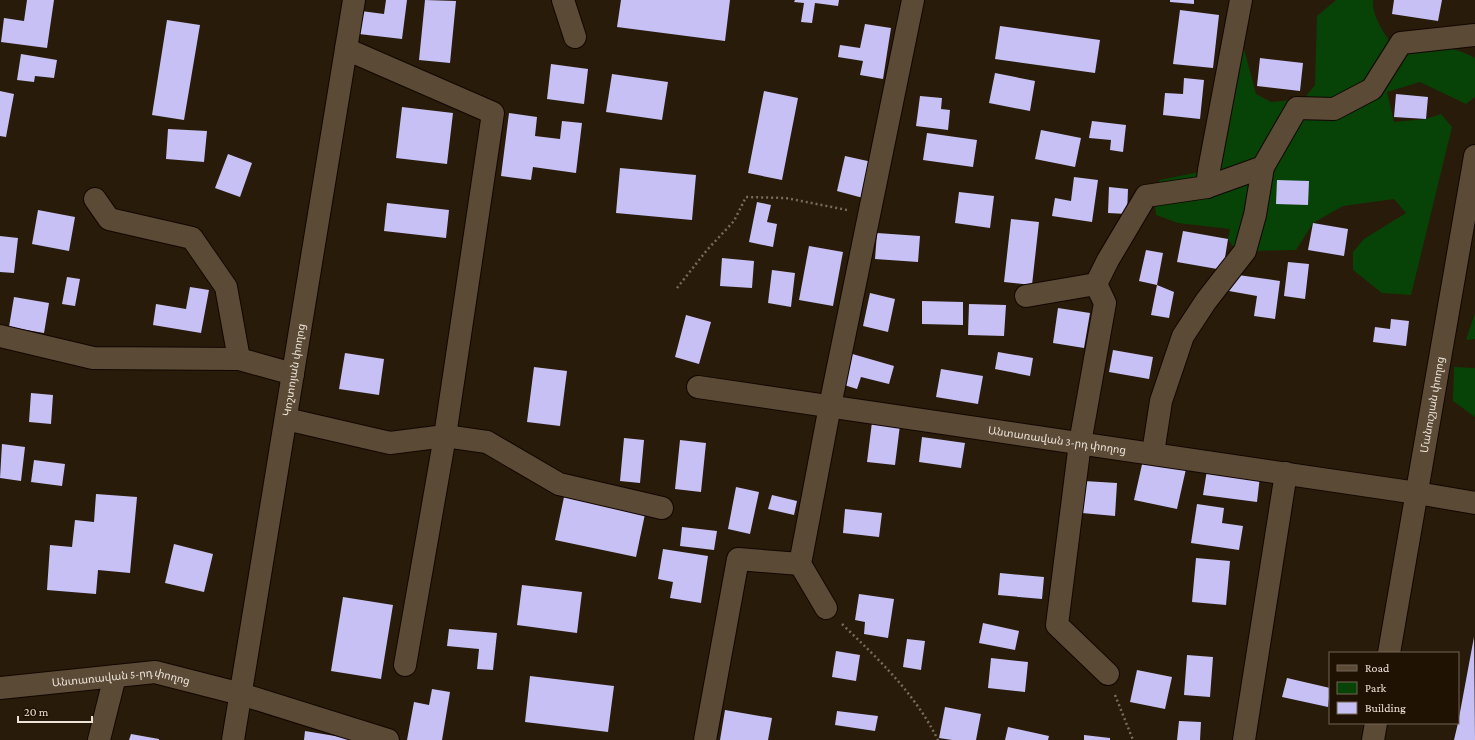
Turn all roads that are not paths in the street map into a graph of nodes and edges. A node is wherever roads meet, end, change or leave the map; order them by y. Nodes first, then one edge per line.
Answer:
1 (354, 0) edge
2 (563, 0) edge
3 (913, 0) edge
4 (1240, 0) edge
5 (1475, 35) edge
6 (574, 37) dead end
7 (346, 49) junction
8 (1475, 156) edge
9 (1263, 167) junction
10 (1207, 187) junction
11 (94, 199) dead end
12 (1096, 284) junction
13 (1026, 296) dead end
14 (0, 336) edge
15 (239, 359) junction
16 (293, 374) junction
17 (698, 387) dead end
18 (830, 406) junction
19 (286, 419) junction
20 (445, 436) junction
21 (1080, 443) junction
22 (1153, 454) junction
23 (1286, 474) junction
24 (1417, 493) junction
25 (1475, 503) edge
26 (662, 508) dead end
27 (800, 564) junction
28 (826, 608) road end
29 (1389, 652) edge
30 (405, 665) dead end
31 (1108, 674) road end
32 (116, 676) junction
33 (0, 688) edge
34 (241, 694) junction
35 (1376, 724) edge
36 (99, 740) edge
37 (233, 740) edge
38 (388, 740) edge
39 (705, 740) edge
40 (1244, 740) edge
41 (1373, 740) edge

1 - 7 street, Կոշտոյան փողոց
2 - 6 street
3 - 18 street
4 - 10 street
5 - 9 street
7 - 16 street, Կոշտոյան փողոց
7 - 20 street
8 - 24 street, Մանուշյան փողոց
9 - 10 street
9 - 22 street
10 - 12 street
11 - 15 street
12 - 13 street
12 - 21 street
14 - 15 street
15 - 16 street
16 - 19 street, Կոշտոյան փողոց
17 - 18 street, Անտառավան 3-րդ փողոց
18 - 21 street, Անտառավան 3-րդ փողոց
18 - 27 street
19 - 20 street
19 - 34 street, Կոշտոյան փողոց
20 - 26 street
20 - 30 street
21 - 22 street, Անտառավան 3-րդ փողոց
21 - 31 street
22 - 23 street, Անտառավան 3-րդ փողոց
23 - 24 street, Անտառավան 3-րդ փողոց
23 - 40 street
24 - 25 street, Անտառավան 3-րդ փողոց
24 - 29 street, Մանուշյան փողոց
27 - 28 street
27 - 39 street
32 - 33 street, Անտառավան 5-րդ փողոց
32 - 34 street, Անտառավան 5-րդ փողոց
32 - 36 street
34 - 37 street, Կոշտոյան փողոց
34 - 38 street, Անտառավան 5-րդ փողոց
35 - 41 street

